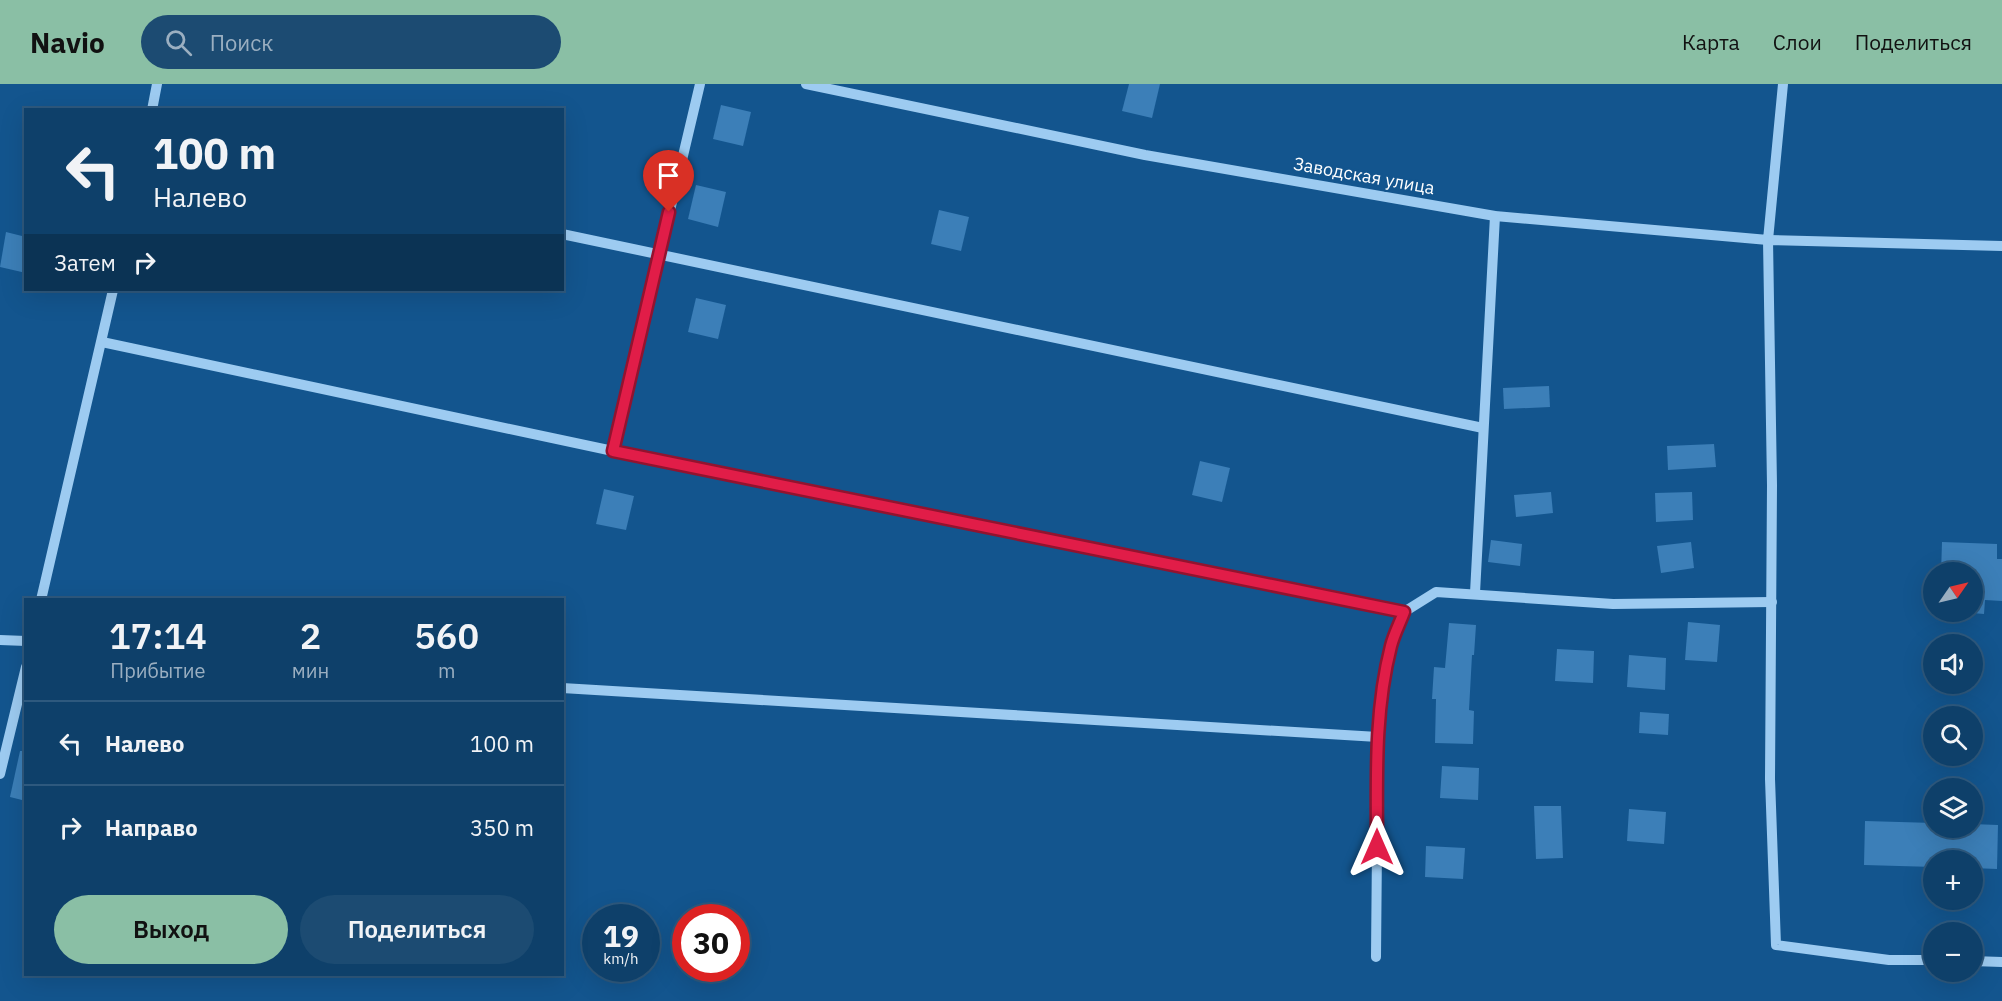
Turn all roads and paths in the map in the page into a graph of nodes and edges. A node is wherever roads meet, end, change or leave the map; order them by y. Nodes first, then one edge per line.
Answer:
1 (157, 84) edge
2 (700, 84) edge
3 (806, 84) edge
4 (1783, 84) edge
5 (152, 108) edge
6 (1495, 216) junction
7 (564, 234) edge
8 (1768, 240) junction
9 (2002, 246) edge
10 (659, 255) junction
11 (113, 291) edge
12 (102, 342) junction
13 (1483, 428) junction
14 (613, 451) junction
15 (1474, 593) junction
16 (41, 598) edge
17 (1772, 602) junction
18 (1404, 612) junction
19 (0, 640) edge
20 (24, 641) edge
21 (24, 675) edge
22 (564, 688) edge
23 (1378, 737) junction
24 (0, 774) edge
25 (1376, 957) dead end
26 (1923, 960) edge
27 (1983, 961) edge
28 (2002, 962) edge

1 - 5 street
2 - 10 street
3 - 6 street, Заводская улица
4 - 8 street
6 - 8 street, Заводская улица
6 - 13 street
7 - 10 street
8 - 9 street, Заводская улица
8 - 17 street
10 - 13 street
10 - 14 street
11 - 12 street
12 - 14 street
12 - 16 street
13 - 15 street
14 - 18 street
15 - 17 street
15 - 18 street
17 - 26 street
18 - 23 street
19 - 20 street
21 - 24 street
22 - 23 street
23 - 25 street
27 - 28 street

